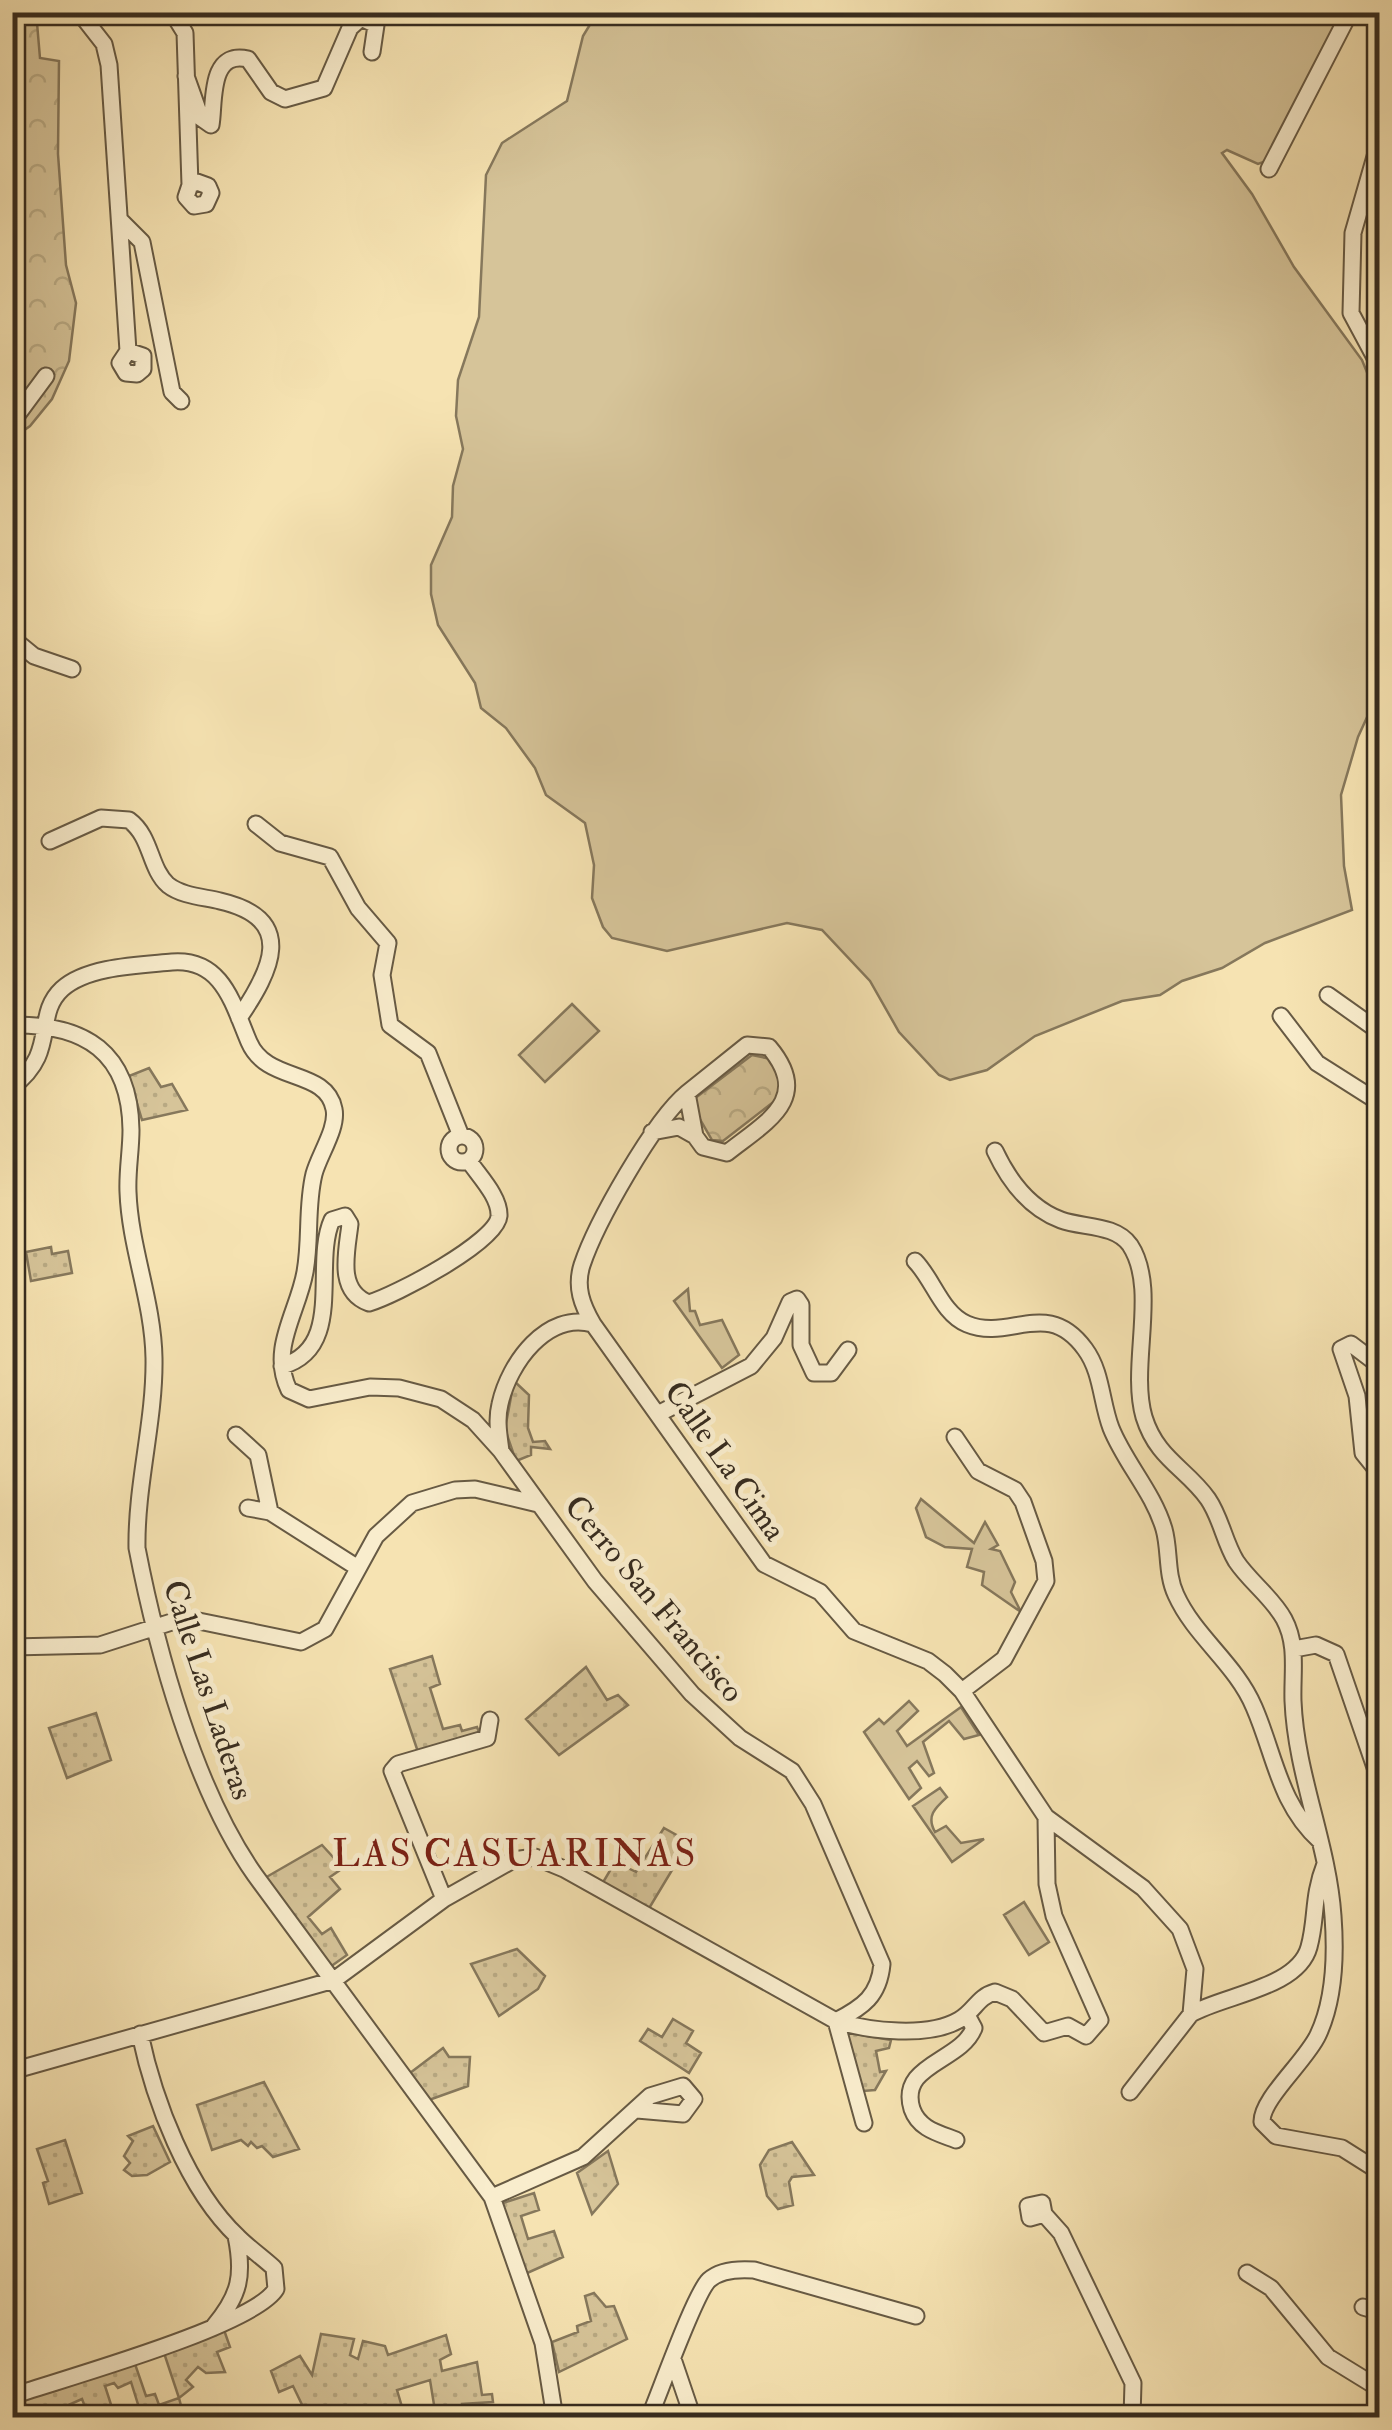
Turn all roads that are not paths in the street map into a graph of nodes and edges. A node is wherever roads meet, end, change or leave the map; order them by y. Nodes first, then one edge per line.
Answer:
1 (80, 12) edge
2 (172, 12) edge
3 (1350, 12) edge
4 (372, 52) dead end
5 (186, 76) junction
6 (1380, 139) edge
7 (1269, 168) dead end
8 (190, 186) dead end
9 (120, 220) junction
10 (128, 350) dead end
11 (1380, 367) edge
12 (46, 376) dead end
13 (181, 401) dead end
14 (12, 422) edge
15 (12, 638) edge
16 (72, 669) dead end
17 (256, 824) dead end
18 (50, 841) dead end
19 (1328, 995) dead end
20 (1281, 1016) dead end
21 (238, 1018) junction
22 (46, 1024) junction
23 (12, 1026) edge
24 (1380, 1032) edge
25 (12, 1088) edge
26 (687, 1093) junction
27 (1380, 1103) edge
28 (651, 1132) junction
29 (695, 1136) junction
30 (994, 1151) dead end
31 (915, 1260) dead end
32 (593, 1324) junction
33 (848, 1350) dead end
34 (282, 1366) junction
35 (1380, 1366) edge
36 (658, 1414) junction
37 (236, 1434) dead end
38 (956, 1437) dead end
39 (501, 1452) junction
40 (511, 1466) junction
41 (1380, 1474) edge
42 (496, 1492) junction
43 (538, 1504) junction
44 (248, 1508) dead end
45 (270, 1512) junction
46 (358, 1568) junction
47 (158, 1626) junction
48 (12, 1648) edge
49 (1294, 1649) junction
50 (962, 1690) junction
51 (490, 1720) dead end
52 (1380, 1782) edge
53 (1046, 1817) junction
54 (1320, 1841) junction
55 (1325, 1864) junction
56 (444, 1899) junction
57 (334, 1980) junction
58 (1196, 1986) junction
59 (1217, 2000) junction
60 (1192, 2014) junction
61 (968, 2015) junction
62 (836, 2021) junction
63 (140, 2034) junction
64 (12, 2071) edge
65 (1130, 2092) dead end
66 (637, 2110) dead end
67 (864, 2123) dead end
68 (956, 2140) dead end
69 (1380, 2172) edge
70 (492, 2196) junction
71 (1044, 2214) dead end
72 (246, 2252) junction
73 (1247, 2273) dead end
74 (12, 2275) edge
75 (12, 2302) edge
76 (916, 2316) dead end
77 (214, 2326) junction
78 (674, 2362) junction
79 (1380, 2389) edge
80 (12, 2396) edge
81 (696, 2416) edge
82 (649, 2417) edge
83 (554, 2418) edge
84 (1132, 2418) edge

1 - 9 street
2 - 5 street
3 - 7 street
4 - 5 street
5 - 8 street
6 - 11 street
9 - 10 street
9 - 13 street
12 - 14 street
15 - 16 street
17 - 34 street
18 - 21 street
19 - 24 street
20 - 27 street
21 - 22 street
21 - 34 street
22 - 23 street, Calle Las Laderas
22 - 25 street
22 - 47 street, Calle Las Laderas
26 - 28 street
26 - 29 street
26 - 29 street
28 - 29 street
28 - 32 street
30 - 49 street
31 - 54 street
32 - 36 street, Calle La Cima
32 - 39 street
33 - 36 street
34 - 39 street, Cerro San Francisco
35 - 41 street
36 - 50 street, Calle La Cima
37 - 45 street
38 - 50 street
39 - 40 street, Cerro San Francisco
40 - 42 street
40 - 43 street, Cerro San Francisco
42 - 43 street
42 - 46 street
43 - 62 street, Cerro San Francisco
44 - 45 street
45 - 46 street
46 - 47 street
47 - 48 street
47 - 57 street, Calle Las Laderas
49 - 52 street
49 - 54 street
50 - 53 street, Calle La Cima
51 - 56 street
53 - 58 street, Calle La Cima
53 - 61 street
54 - 55 street
55 - 59 street
55 - 69 street
56 - 57 street
56 - 62 street
57 - 63 street
57 - 70 street, Calle Las Laderas
58 - 59 street
58 - 60 street
59 - 60 street
60 - 65 street
61 - 62 street
61 - 68 street
62 - 67 street
63 - 64 street
63 - 72 street
66 - 70 street
70 - 83 street, Calle Las Laderas
71 - 84 street
72 - 77 street
72 - 77 street
73 - 79 street
74 - 75 street
76 - 78 street
77 - 80 street
78 - 81 street
78 - 82 street
81 - 82 street

